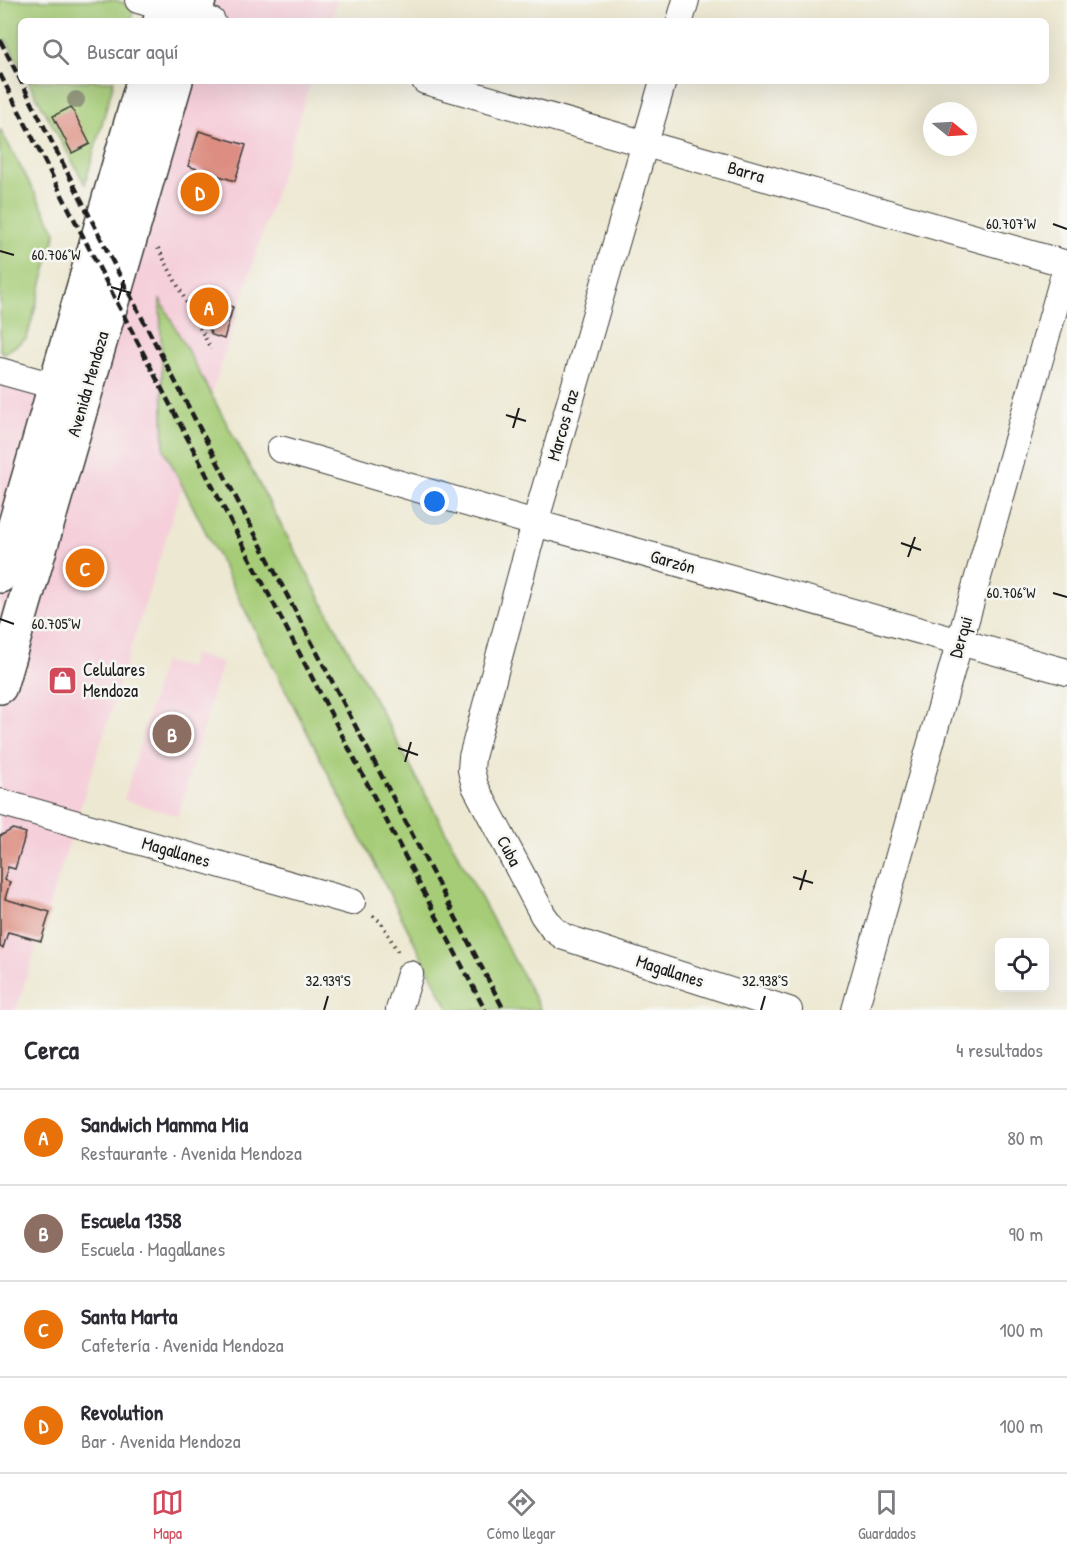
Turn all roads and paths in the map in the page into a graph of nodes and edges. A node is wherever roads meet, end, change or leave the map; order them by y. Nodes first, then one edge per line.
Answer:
1 (686, 0) edge
2 (681, 18) edge
3 (141, 84) edge
4 (175, 84) edge
5 (436, 84) edge
6 (662, 84) edge
7 (645, 143) junction
8 (138, 210) junction
9 (1067, 264) edge
10 (211, 349) dead end
11 (0, 371) edge
12 (70, 391) junction
13 (280, 449) dead end
14 (534, 523) junction
15 (0, 576) edge
16 (960, 642) junction
17 (1067, 672) edge
18 (0, 687) edge
19 (471, 771) joint
20 (0, 802) edge
21 (352, 902) dead end
22 (381, 922) dead end
23 (553, 929) joint
24 (410, 974) joint
25 (399, 1010) edge
26 (789, 1010) edge
27 (855, 1010) edge

1 - 2 street
3 - 12 main road, Avenida Mendoza
4 - 8 main road, Avenida Mendoza
5 - 7 street, Barra
6 - 7 street, Marcos Paz
7 - 9 street, Barra
7 - 14 street, Marcos Paz
8 - 10 path
8 - 12 main road, Avenida Mendoza
9 - 16 street, Derqui
11 - 12 street
12 - 15 main road, Avenida Mendoza
12 - 18 main road, Avenida Mendoza
13 - 14 street, Garzón
14 - 16 street, Garzón
14 - 19 street, Marcos Paz
16 - 17 street, Garzón
16 - 27 street, Derqui
19 - 23 street, Cuba
20 - 21 street, Magallanes
22 - 24 path
23 - 26 street, Magallanes
24 - 25 street

